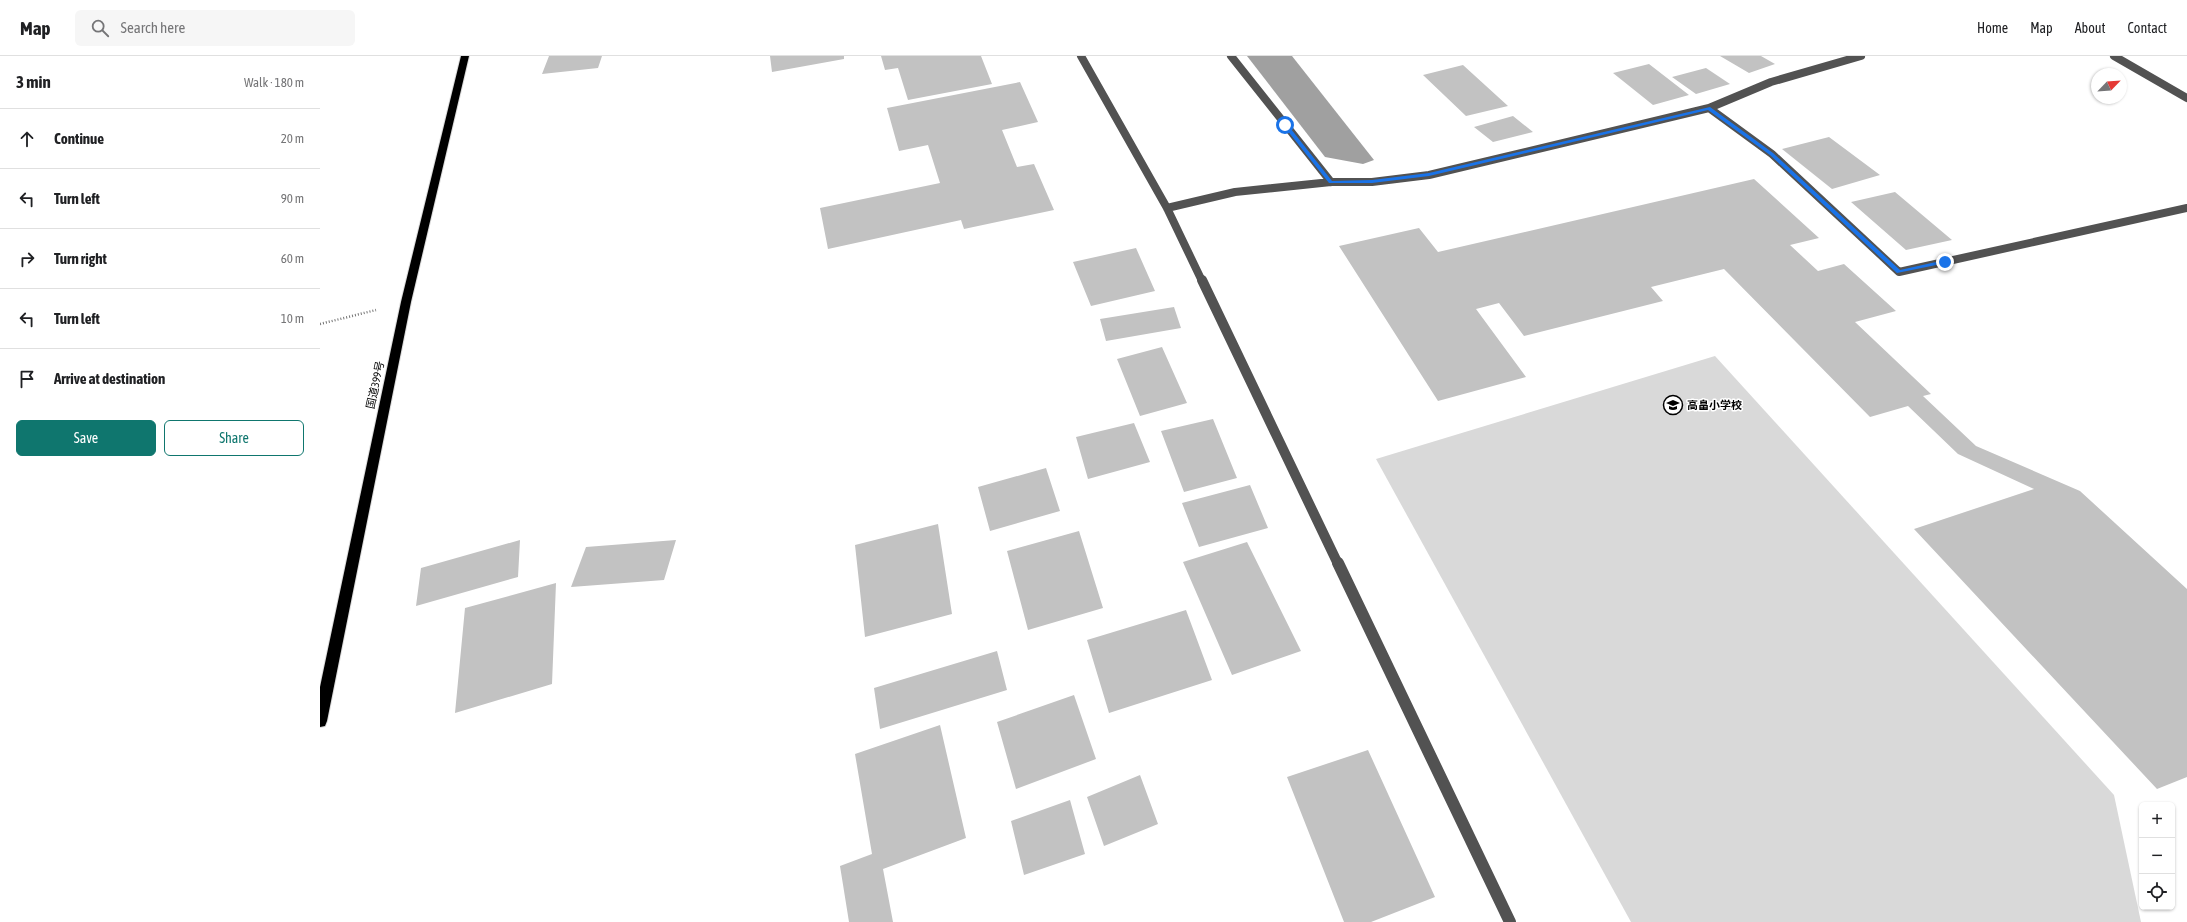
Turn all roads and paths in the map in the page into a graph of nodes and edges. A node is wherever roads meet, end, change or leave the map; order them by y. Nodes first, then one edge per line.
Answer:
1 (465, 56) edge
2 (1081, 56) edge
3 (1231, 56) edge
4 (1861, 56) edge
5 (2114, 56) edge
6 (2187, 98) edge
7 (1709, 108) junction
8 (1331, 182) junction
9 (1167, 208) junction
10 (2187, 208) edge
11 (406, 302) junction
12 (320, 324) edge
13 (320, 721) edge
14 (1510, 922) edge

1 - 11 highway, 国道399号
2 - 9 street
3 - 8 street
4 - 7 street
5 - 6 street
7 - 8 street
7 - 10 street
8 - 9 street
9 - 14 street
11 - 12 path
11 - 13 highway, 国道399号

